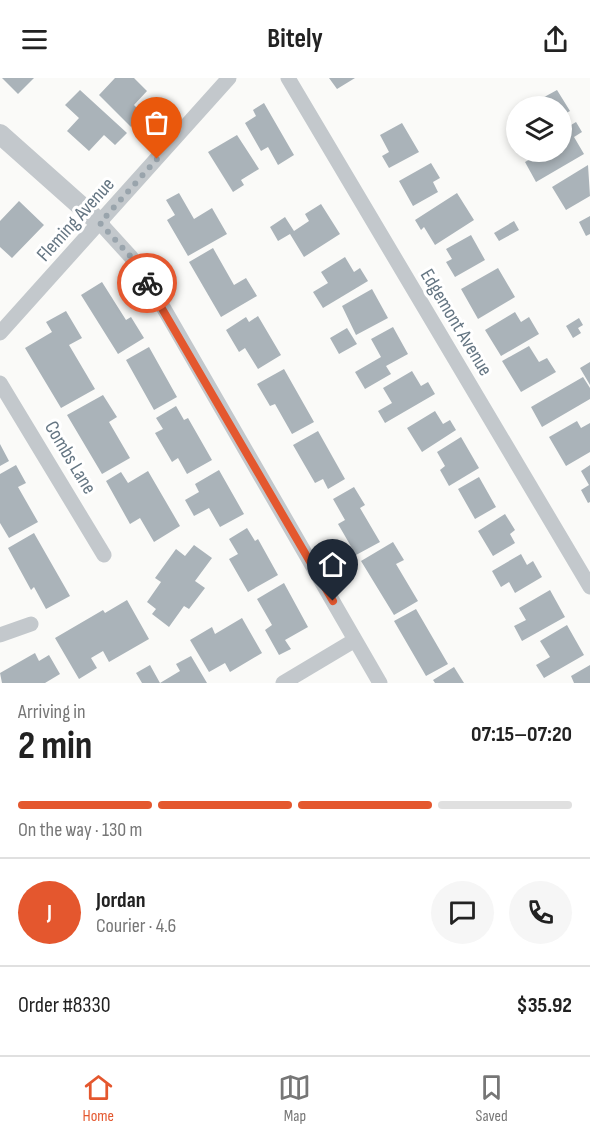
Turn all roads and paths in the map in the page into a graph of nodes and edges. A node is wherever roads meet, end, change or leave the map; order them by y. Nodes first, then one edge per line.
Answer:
1 (229, 78) edge
2 (288, 78) edge
3 (0, 134) edge
4 (100, 223) junction
5 (0, 333) edge
6 (0, 382) edge
7 (105, 555) dead end
8 (590, 587) edge
9 (31, 624) dead end
10 (0, 635) edge
11 (356, 640) junction
12 (283, 683) edge
13 (380, 683) edge

1 - 4 street, Fleming Avenue
2 - 8 street, Edgemont Avenue
3 - 4 street
4 - 5 street, Fleming Avenue
4 - 11 street
6 - 7 street, Combs Lane
9 - 10 street
11 - 12 street
11 - 13 street

